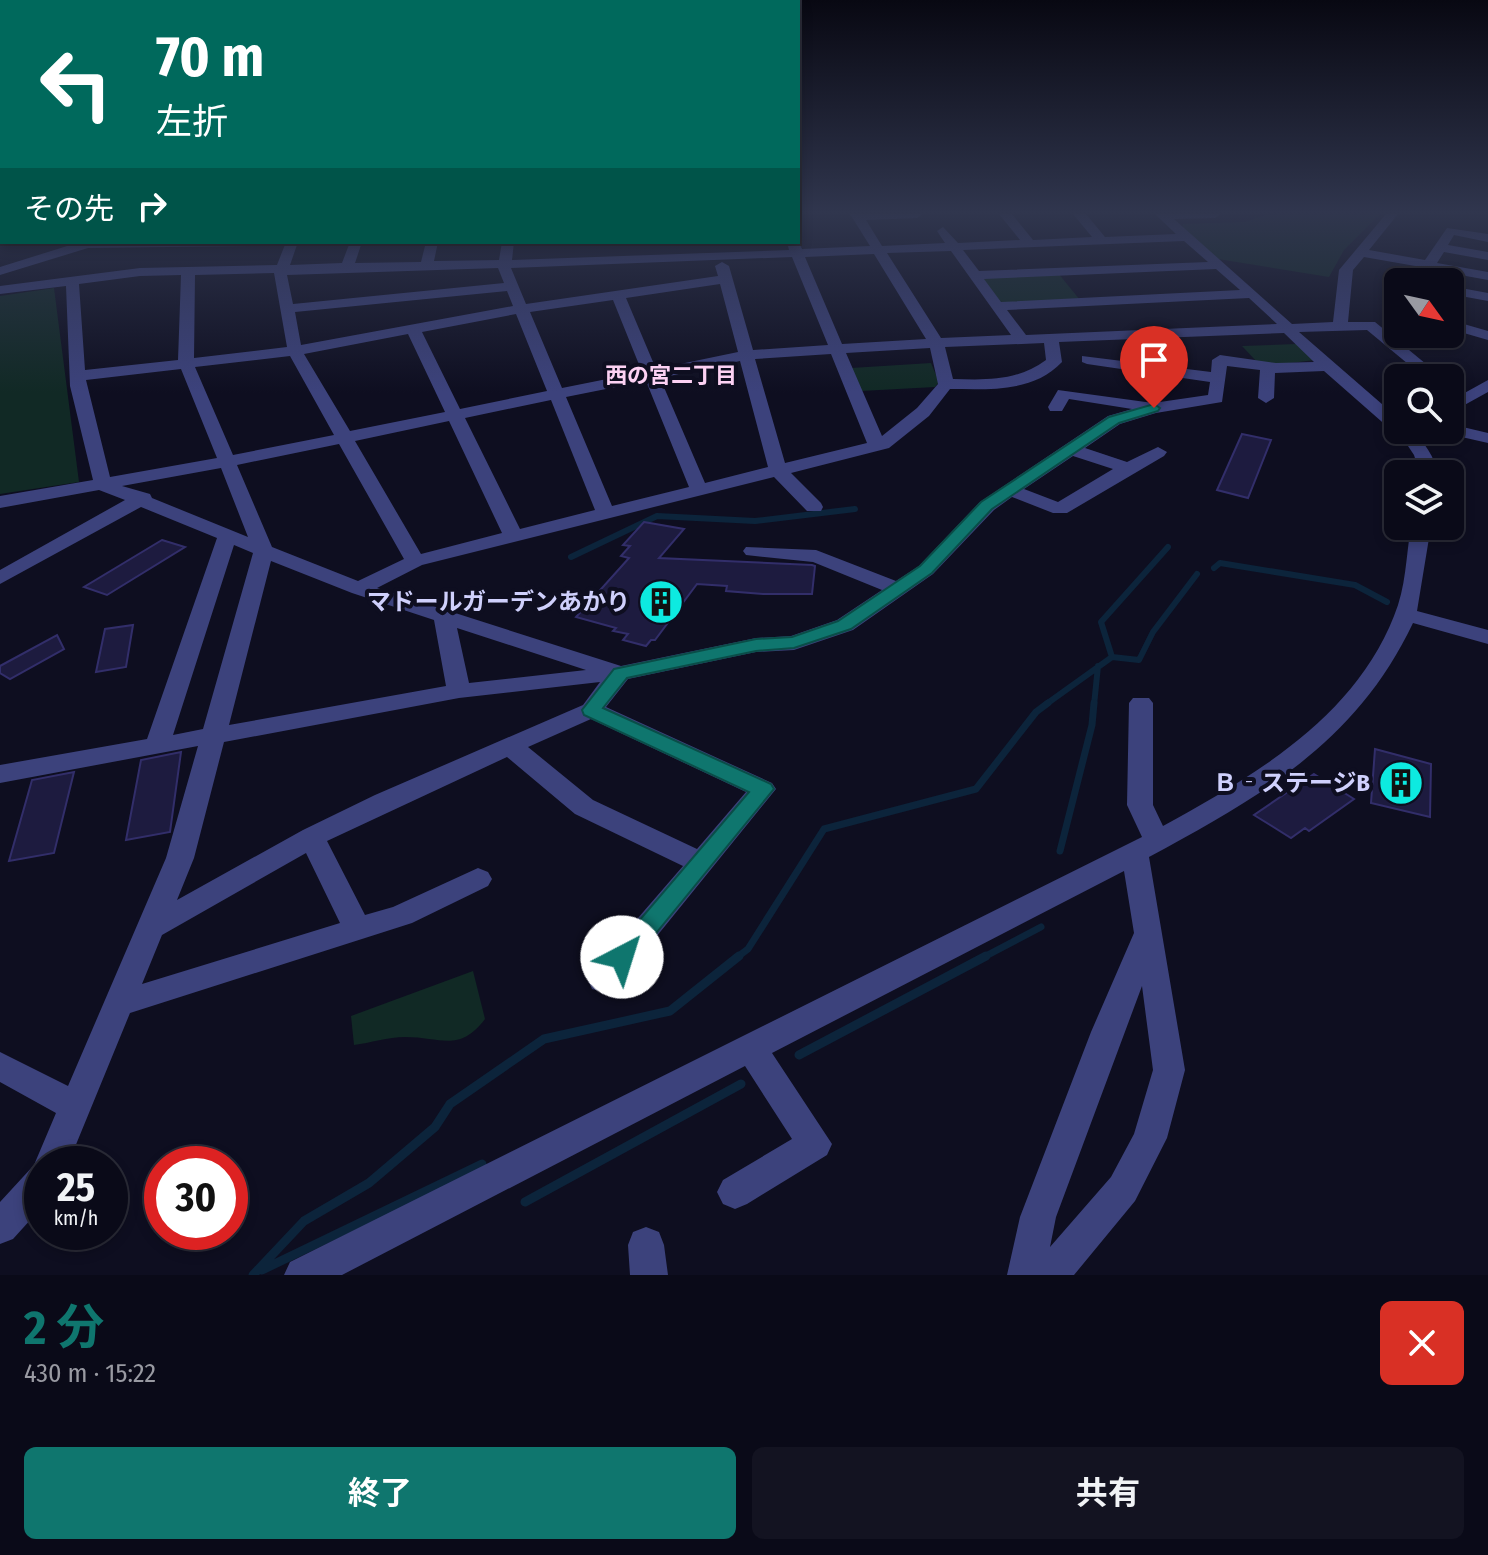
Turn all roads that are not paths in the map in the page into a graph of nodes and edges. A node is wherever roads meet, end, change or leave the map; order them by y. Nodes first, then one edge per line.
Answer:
1 (115, 274) joint
2 (127, 274) edge
3 (188, 274) edge
4 (282, 274) edge
5 (508, 274) edge
6 (724, 274) edge
7 (807, 274) edge
8 (891, 274) edge
9 (1012, 274) edge
10 (1229, 274) edge
11 (1346, 274) edge
12 (975, 275) joint
13 (725, 279) junction
14 (72, 280) junction
15 (512, 286) junction
16 (0, 290) edge
17 (1252, 294) junction
18 (618, 295) junction
19 (1488, 297) edge
20 (997, 306) junction
21 (286, 309) junction
22 (522, 309) junction
23 (1464, 309) edge
24 (1464, 316) edge
25 (1340, 326) junction
26 (1287, 328) junction
27 (413, 329) junction
28 (1384, 335) edge
29 (1488, 336) edge
30 (1051, 338) junction
31 (1022, 340) junction
32 (936, 343) junction
33 (1400, 348) edge
34 (840, 350) junction
35 (295, 351) junction
36 (747, 355) junction
37 (1087, 359) dead end
38 (186, 363) junction
39 (1419, 364) edge
40 (1328, 366) junction
41 (1268, 367) junction
42 (652, 374) junction
43 (78, 376) junction
44 (1218, 378) junction
45 (946, 384) junction
46 (1488, 385) edge
47 (556, 393) junction
48 (1266, 398) dead end
49 (1464, 400) edge
50 (1056, 407) dead end
51 (1154, 408) junction
52 (455, 414) junction
53 (1384, 414) edge
54 (1464, 432) edge
55 (344, 437) junction
56 (1488, 438) edge
57 (877, 446) junction
58 (1071, 449) junction
59 (1158, 452) dead end
60 (226, 462) junction
61 (1128, 468) junction
62 (778, 470) junction
63 (103, 485) junction
64 (699, 490) junction
65 (1010, 490) junction
66 (143, 498) junction
67 (0, 502) edge
68 (814, 507) dead end
69 (606, 514) junction
70 (228, 535) junction
71 (514, 537) junction
72 (1419, 540) edge
73 (264, 551) junction
74 (753, 551) dead end
75 (415, 561) junction
76 (0, 578) edge
77 (359, 589) junction
78 (898, 589) junction
79 (1406, 615) junction
80 (444, 616) junction
81 (1488, 637) edge
82 (620, 673) junction
83 (459, 691) junction
84 (1141, 703) dead end
85 (591, 710) junction
86 (214, 735) junction
87 (157, 745) junction
88 (509, 745) junction
89 (0, 774) edge
90 (312, 837) junction
91 (1146, 847) junction
92 (701, 863) junction
93 (478, 879) dead end
94 (150, 928) junction
95 (357, 929) junction
96 (1149, 933) junction
97 (603, 980) dead end
98 (118, 1004) junction
99 (751, 1048) junction
100 (0, 1066) edge
101 (75, 1107) junction
102 (59, 1146) edge
103 (735, 1192) dead end
104 (24, 1202) edge
105 (0, 1226) edge
106 (303, 1275) edge
107 (1026, 1275) edge
108 (1050, 1275) edge

1 - 2 street
1 - 14 street
3 - 38 street
4 - 21 street
5 - 15 street
6 - 13 street
7 - 34 street
8 - 32 street
9 - 12 street
10 - 17 street
11 - 25 street
12 - 20 street
13 - 18 street
13 - 36 street
14 - 16 street
14 - 43 street
15 - 21 street
15 - 22 street
17 - 20 street
17 - 26 street
18 - 22 street
18 - 42 street
19 - 23 street
20 - 31 street
21 - 35 street
22 - 27 street
22 - 47 street
24 - 29 street
25 - 26 street
25 - 28 street
26 - 30 street
26 - 40 street
27 - 35 street
27 - 52 street
30 - 31 street
30 - 45 street
31 - 32 street
32 - 34 street
32 - 45 street
33 - 39 street
34 - 36 street
34 - 57 street
35 - 38 street
35 - 55 street
36 - 42 street
36 - 62 street
37 - 44 street
38 - 43 street
38 - 60 street
40 - 41 street
40 - 53 street
41 - 44 street
41 - 48 street
42 - 47 street
42 - 64 street
43 - 63 street
44 - 51 street
45 - 57 street
46 - 49 street
47 - 52 street
47 - 69 street
50 - 51 street
51 - 58 street
52 - 55 street
52 - 71 street
54 - 56 street
55 - 60 street
55 - 75 street
57 - 62 street
58 - 61 street
58 - 65 street
59 - 61 street
60 - 63 street
60 - 73 street
61 - 65 street
62 - 64 street
62 - 68 street
63 - 66 street
63 - 67 street
64 - 69 street
65 - 78 street
66 - 70 street
66 - 76 street
69 - 71 street
70 - 73 street
70 - 87 street
71 - 75 street
72 - 79 street
73 - 77 street
73 - 86 street
74 - 78 street
75 - 77 street
77 - 80 street
78 - 82 street
79 - 81 street
79 - 91 street
80 - 82 street
80 - 83 street
82 - 83 street
82 - 85 street
83 - 86 street
84 - 91 street
85 - 88 street
85 - 92 street
86 - 87 street
86 - 94 street
87 - 89 street
88 - 90 street
88 - 92 street
90 - 94 street
90 - 95 street
91 - 96 street
91 - 99 street
92 - 97 street
93 - 95 street
94 - 98 street
95 - 98 street
96 - 107 street
96 - 108 street
98 - 101 street
99 - 103 street
99 - 106 street
100 - 101 street
101 - 102 street
104 - 105 street

